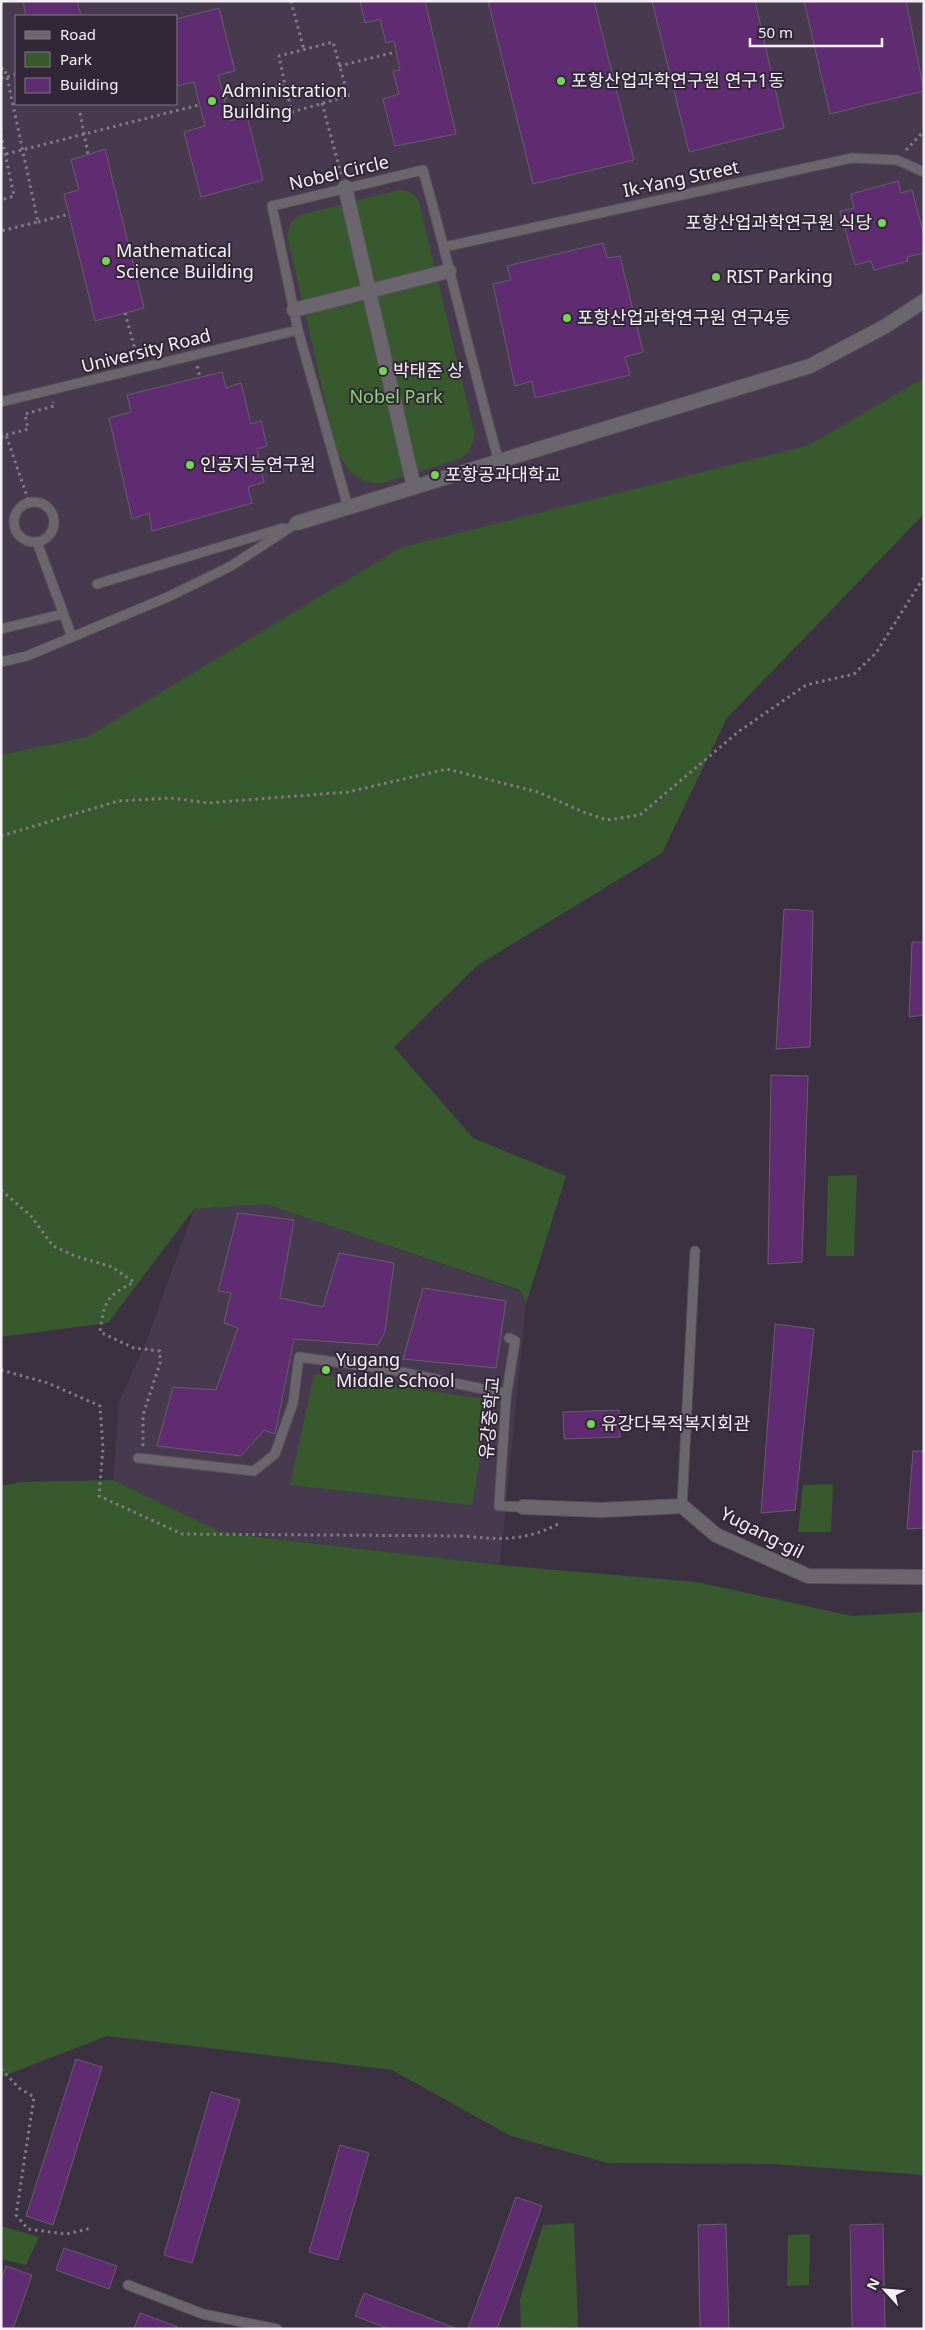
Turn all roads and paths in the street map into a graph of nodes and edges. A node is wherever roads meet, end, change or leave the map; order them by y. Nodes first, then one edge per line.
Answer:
1 (291, 1) edge
2 (304, 50) junction
3 (396, 52) dead end
4 (339, 66) junction
5 (1, 69) edge
6 (15, 74) edge
7 (7, 77) junction
8 (1, 78) edge
9 (285, 85) junction
10 (224, 98) dead end
11 (322, 103) junction
12 (199, 104) dead end
13 (80, 113) dead end
14 (924, 131) edge
15 (1, 134) edge
16 (84, 135) junction
17 (23, 150) junction
18 (6, 154) junction
19 (88, 154) dead end
20 (897, 160) junction
21 (924, 172) edge
22 (345, 187) junction
23 (1, 200) edge
24 (68, 214) dead end
25 (38, 222) junction
26 (1, 231) edge
27 (444, 247) junction
28 (449, 271) junction
29 (368, 291) junction
30 (924, 300) edge
31 (294, 310) junction
32 (125, 313) dead end
33 (298, 330) junction
34 (141, 368) junction
35 (50, 390) junction
36 (1, 402) edge
37 (6, 436) junction
38 (1, 437) edge
39 (499, 462) junction
40 (414, 488) junction
41 (29, 502) junction
42 (348, 507) junction
43 (297, 523) junction
44 (37, 542) junction
45 (924, 577) edge
46 (96, 584) dead end
47 (64, 614) junction
48 (1, 629) edge
49 (72, 638) junction
50 (1, 662) edge
51 (1, 836) edge
52 (1, 1190) edge
53 (695, 1251) dead end
54 (509, 1338) dead end
55 (1, 1370) edge
56 (507, 1394) junction
57 (141, 1458) joint
58 (682, 1506) junction
59 (523, 1507) joint
60 (562, 1521) dead end
61 (924, 1577) edge
62 (1, 2070) edge
63 (92, 2228) dead end
64 (128, 2285) dead end
65 (277, 2329) edge

1 - 2 path
2 - 4 path
2 - 9 path
3 - 4 path
4 - 11 path
5 - 7 path
6 - 7 path
7 - 8 path
7 - 17 path
9 - 10 path
9 - 11 path
11 - 22 path
12 - 16 path
13 - 16 path
14 - 20 path
15 - 18 path
16 - 17 path
16 - 19 path
17 - 18 path
17 - 25 path
18 - 23 path
20 - 21 lane, Ik-Yang Street
20 - 27 lane, Ik-Yang Street
22 - 27 lane, Nobel Circle
22 - 29 street
22 - 31 lane, Nobel Circle
24 - 25 path
25 - 26 path
27 - 28 lane, Nobel Circle
28 - 29 street
28 - 39 lane, Nobel Circle
29 - 31 street
29 - 40 street
30 - 39 street
31 - 33 lane, Nobel Circle
32 - 34 path
33 - 34 lane, University Road
33 - 42 lane, Nobel Circle
34 - 35 lane, University Road
35 - 36 lane, University Road
35 - 37 path
37 - 38 path
37 - 41 path
39 - 40 street
40 - 42 street
41 - 44 lane
41 - 44 lane
42 - 43 street
43 - 46 lane
43 - 49 lane
44 - 47 lane
45 - 51 path
47 - 48 lane
47 - 49 lane
49 - 50 lane
52 - 57 path
53 - 58 lane
54 - 56 lane, 유강중학교
55 - 60 path
56 - 57 lane
56 - 59 lane, 유강중학교
58 - 59 street
58 - 61 street, Yugang-gil
62 - 63 path
64 - 65 lane

